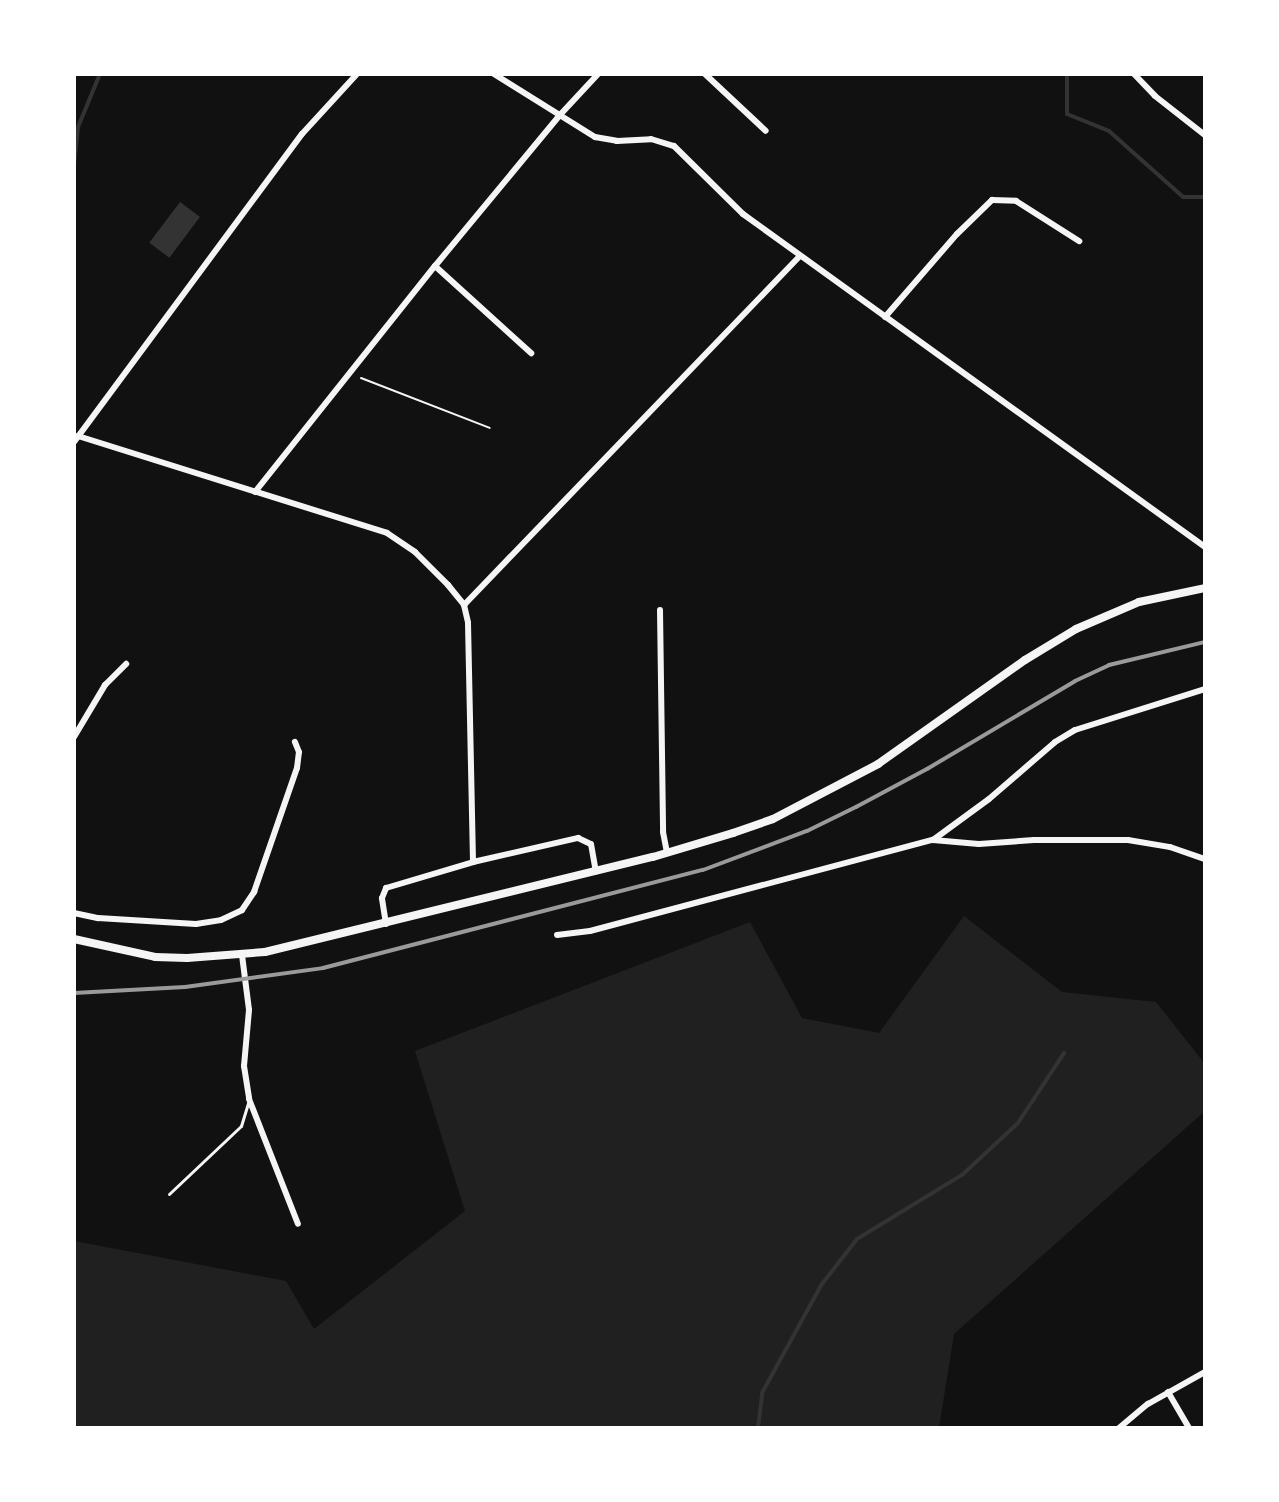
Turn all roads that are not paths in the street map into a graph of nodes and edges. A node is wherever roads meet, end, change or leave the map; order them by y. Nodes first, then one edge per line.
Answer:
1 (357, 74) edge
2 (494, 74) edge
3 (598, 74) edge
4 (705, 74) edge
5 (1134, 74) edge
6 (559, 116) junction
7 (766, 131) dead end
8 (1205, 135) edge
9 (1079, 241) dead end
10 (800, 256) junction
11 (435, 266) junction
12 (885, 317) junction
13 (531, 353) dead end
14 (76, 439) edge
15 (255, 492) junction
16 (1205, 547) edge
17 (1205, 588) edge
18 (464, 605) junction
19 (660, 610) dead end
20 (126, 664) dead end
21 (1205, 689) edge
22 (74, 737) edge
23 (295, 742) dead end
24 (933, 840) junction
25 (667, 853) junction
26 (1205, 859) edge
27 (473, 862) junction
28 (596, 872) junction
29 (74, 913) edge
30 (386, 924) junction
31 (557, 935) dead end
32 (74, 939) edge
33 (242, 955) junction
34 (249, 1099) junction
35 (169, 1194) dead end
36 (298, 1224) dead end
37 (1205, 1372) edge
38 (1168, 1392) junction
39 (1119, 1428) edge
40 (1189, 1428) edge

1 - 14 street
2 - 6 street
3 - 6 street
4 - 7 street
5 - 8 street
6 - 10 street
6 - 11 street
9 - 12 street
10 - 12 street
10 - 18 street
11 - 13 street
11 - 15 street
12 - 16 street
14 - 15 street
15 - 18 street
17 - 25 main road
18 - 27 street
19 - 25 street
20 - 22 street
21 - 24 street
23 - 29 street
24 - 26 street
24 - 31 street
25 - 28 main road
27 - 28 street
27 - 30 street
28 - 30 main road
30 - 33 main road
32 - 33 main road
33 - 34 street
34 - 35 lane
34 - 36 street
37 - 38 street
38 - 39 street
38 - 40 street

